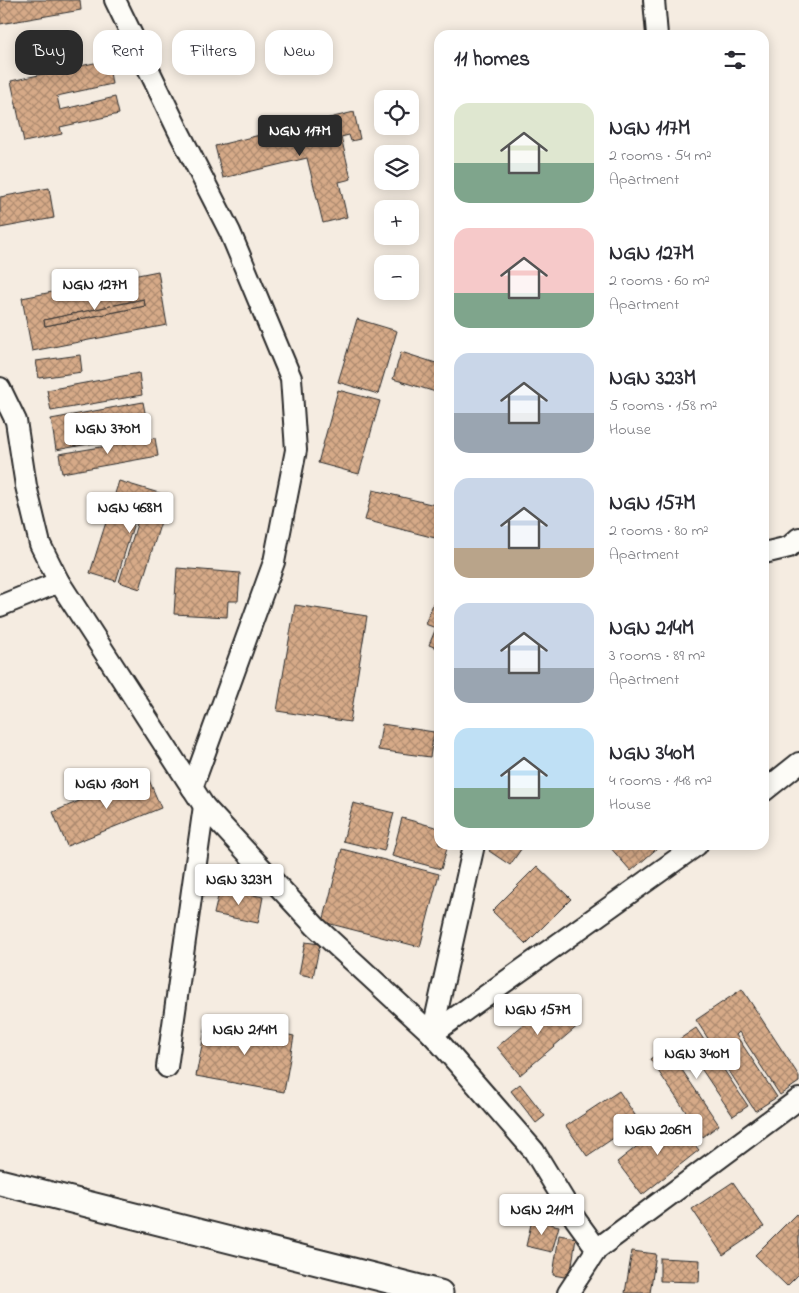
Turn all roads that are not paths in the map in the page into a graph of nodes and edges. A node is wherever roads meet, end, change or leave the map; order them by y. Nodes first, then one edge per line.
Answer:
1 (115, 0) edge
2 (654, 0) edge
3 (657, 30) edge
4 (0, 388) edge
5 (799, 538) edge
6 (769, 552) edge
7 (59, 582) junction
8 (0, 606) edge
9 (799, 763) edge
10 (769, 787) edge
11 (192, 788) junction
12 (204, 806) junction
13 (473, 850) edge
14 (690, 850) edge
15 (432, 1034) junction
16 (167, 1067) dead end
17 (799, 1099) edge
18 (0, 1182) edge
19 (597, 1249) junction
20 (440, 1293) edge
21 (568, 1293) edge

1 - 11 street
2 - 3 street
4 - 7 street
5 - 6 street
7 - 8 street
7 - 11 street
9 - 10 street
11 - 12 street
12 - 15 street
12 - 16 street
13 - 15 street
14 - 15 street
15 - 19 street
17 - 19 street
18 - 20 street
19 - 21 street

